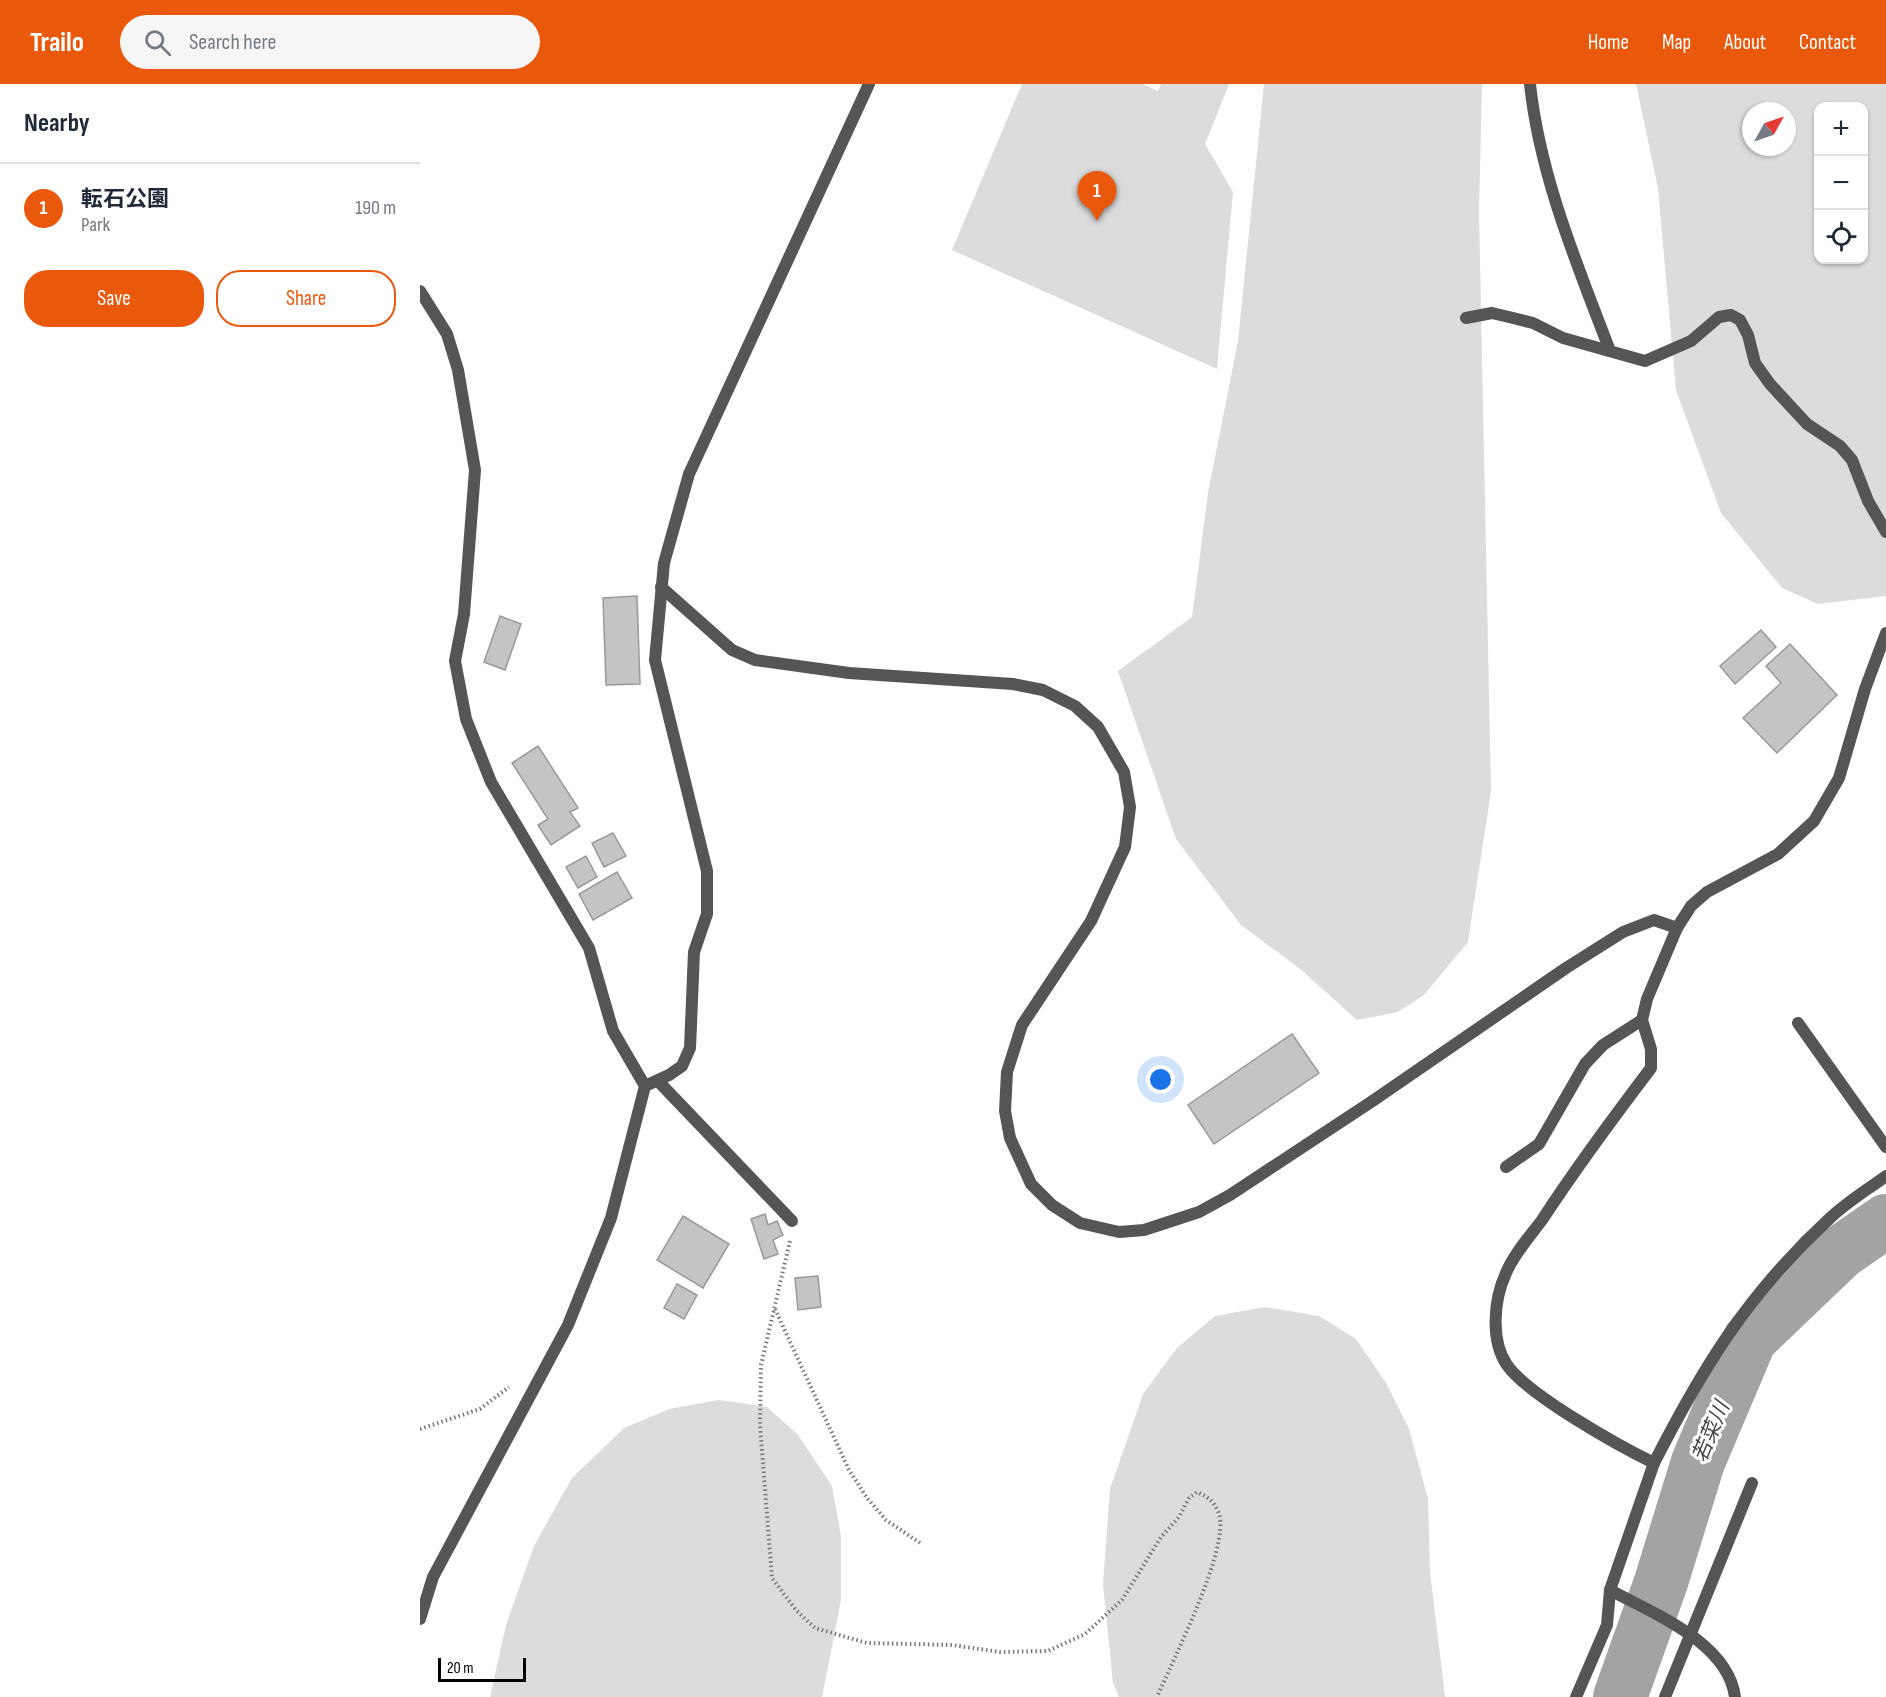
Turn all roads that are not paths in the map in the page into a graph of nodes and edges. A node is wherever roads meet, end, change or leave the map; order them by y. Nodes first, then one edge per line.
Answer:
1 (869, 84) edge
2 (1530, 84) edge
3 (420, 291) edge
4 (1466, 318) dead end
5 (1610, 351) junction
6 (1886, 532) edge
7 (661, 587) junction
8 (1886, 633) edge
9 (1677, 928) junction
10 (1642, 1020) junction
11 (1798, 1023) dead end
12 (658, 1081) junction
13 (645, 1086) junction
14 (1886, 1147) edge
15 (1506, 1167) dead end
16 (1886, 1176) edge
17 (792, 1221) road end
18 (1654, 1463) junction
19 (1752, 1483) dead end
20 (1614, 1592) junction
21 (420, 1619) edge
22 (1691, 1636) junction
23 (1576, 1697) edge
24 (1665, 1697) edge
25 (1736, 1697) edge

1 - 7 street
2 - 5 street
3 - 13 street
4 - 5 street
5 - 6 street
7 - 9 street
7 - 12 street
8 - 9 street
9 - 10 street
10 - 15 street
10 - 18 street
11 - 14 street
12 - 13 street
12 - 17 street
13 - 21 street
16 - 18 street
18 - 20 street
19 - 22 street
20 - 22 street
20 - 23 street
22 - 24 street
22 - 25 street

